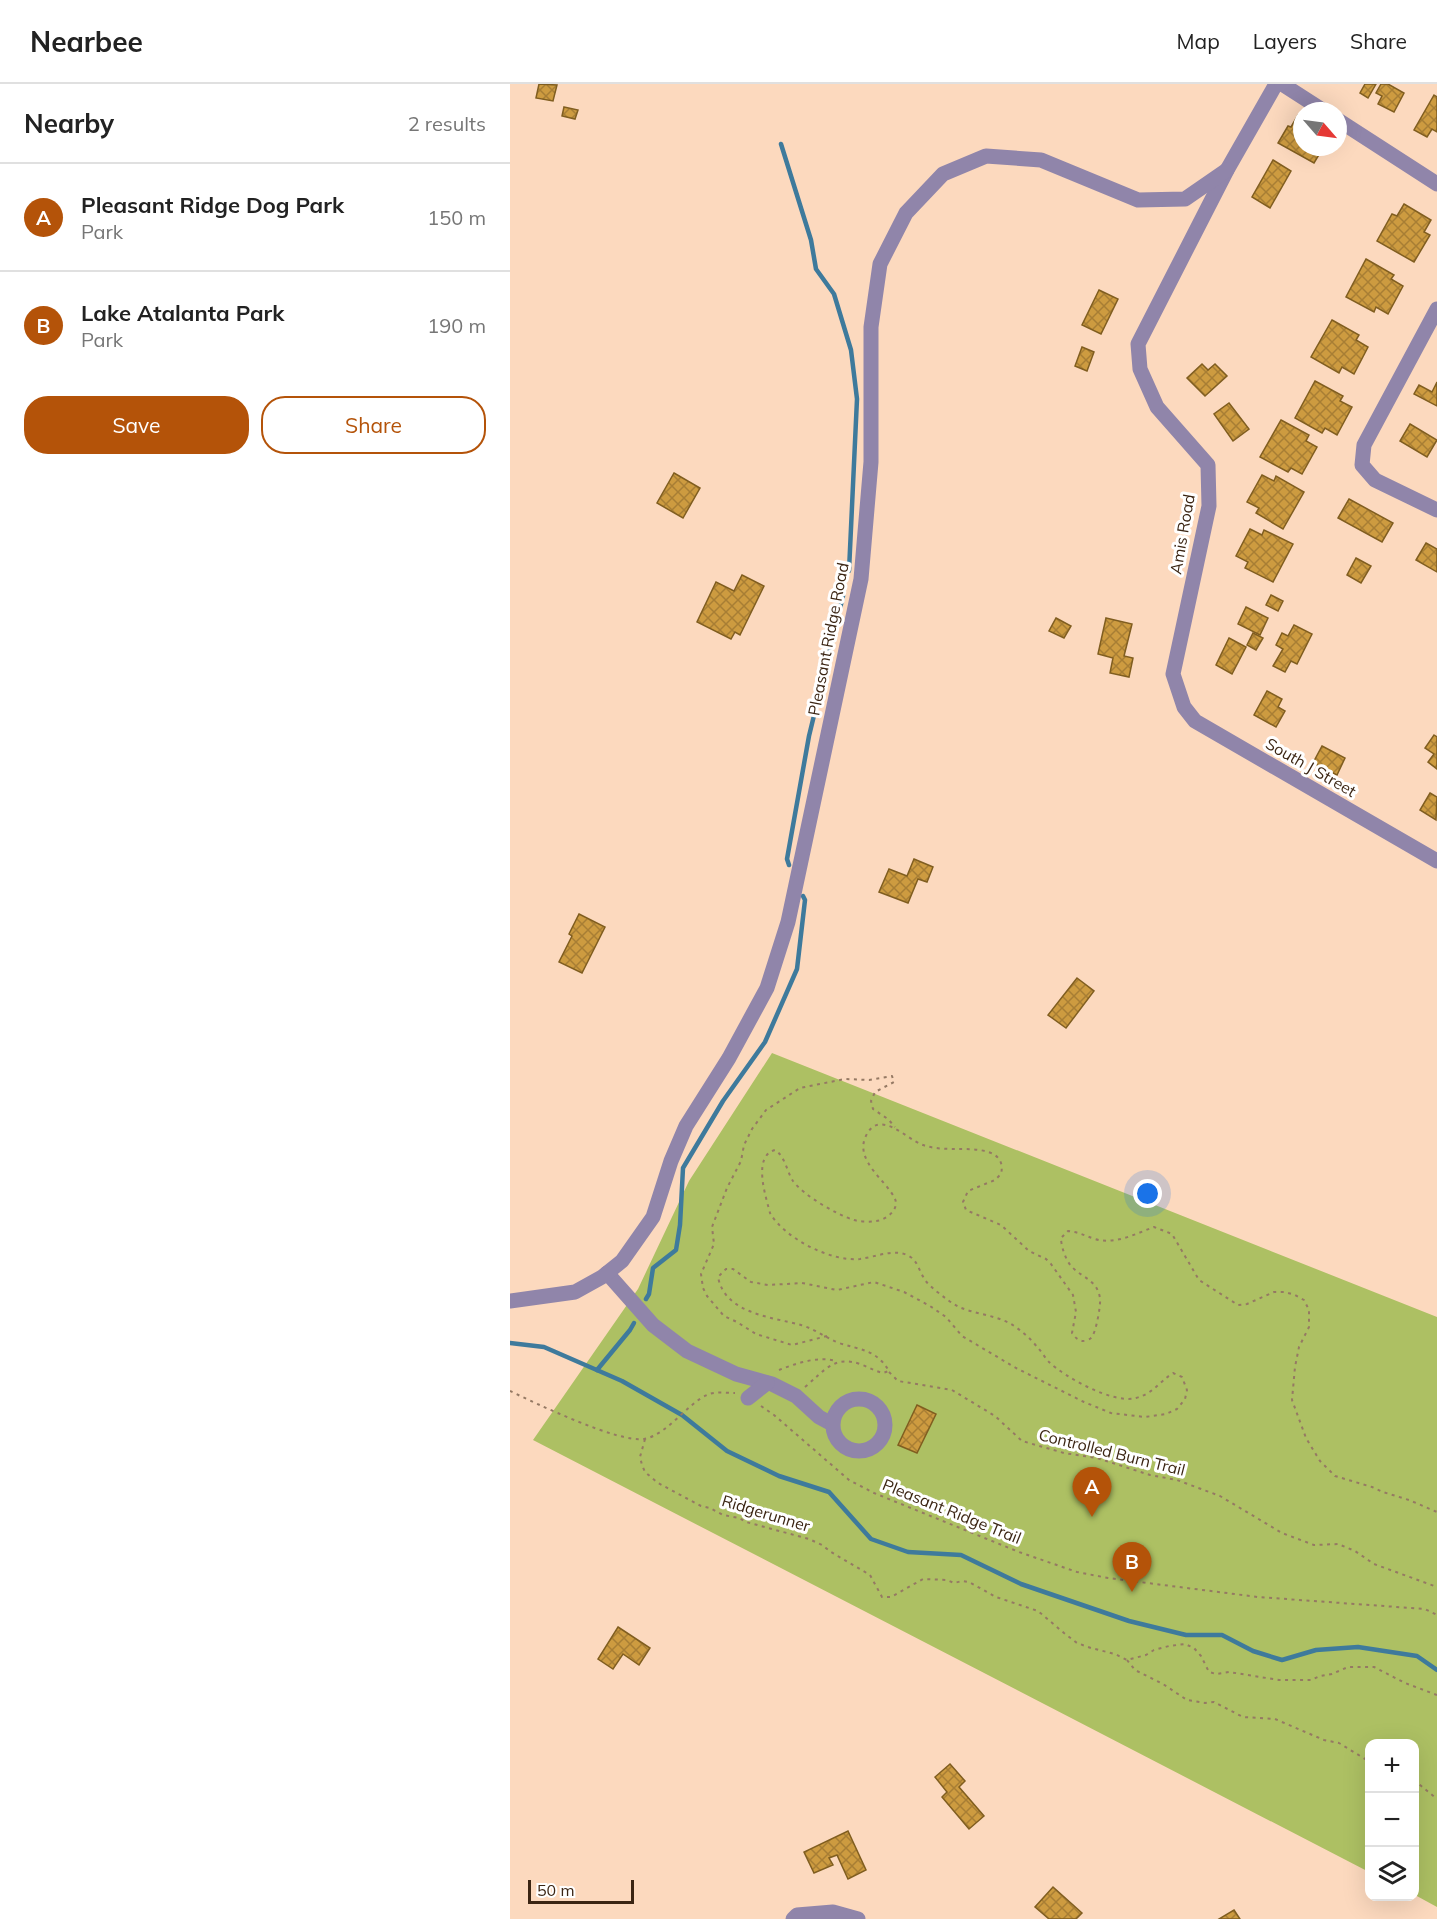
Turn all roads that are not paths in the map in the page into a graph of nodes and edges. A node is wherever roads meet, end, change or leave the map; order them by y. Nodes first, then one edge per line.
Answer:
1 (1276, 84) edge
2 (1282, 84) edge
3 (1309, 102) edge
4 (1347, 126) edge
5 (1227, 170) junction
6 (1437, 184) edge
7 (1437, 309) edge
8 (1437, 510) edge
9 (1178, 694) joint
10 (1437, 861) edge
11 (607, 1273) junction
12 (510, 1301) edge
13 (762, 1382) junction
14 (748, 1398) road end
15 (832, 1424) dead end
16 (792, 1919) edge
17 (858, 1919) edge

1 - 5 street, Pleasant Ridge Road
2 - 3 street
4 - 6 street
5 - 9 street, Amis Road
5 - 11 street, Pleasant Ridge Road
7 - 8 street
9 - 10 street, South J Street
11 - 12 street, Pleasant Ridge Road
11 - 13 street
13 - 14 street
13 - 15 street
16 - 17 street

